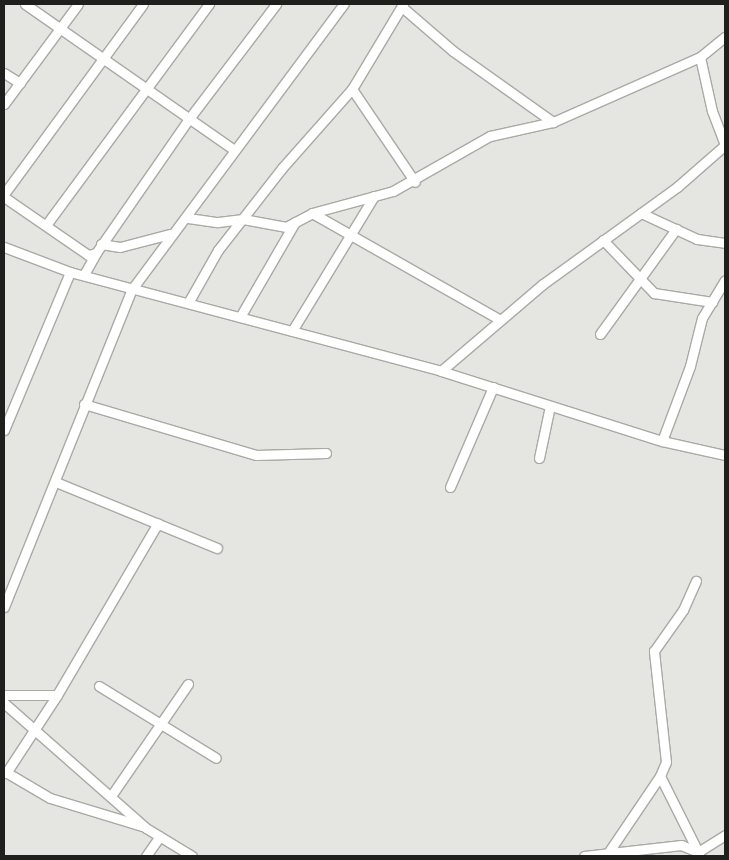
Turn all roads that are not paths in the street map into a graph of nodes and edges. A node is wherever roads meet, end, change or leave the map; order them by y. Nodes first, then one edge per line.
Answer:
1 (25, 4) edge
2 (78, 4) edge
3 (143, 4) edge
4 (210, 4) edge
5 (276, 4) edge
6 (344, 4) edge
7 (403, 6) edge
8 (61, 28) junction
9 (725, 37) edge
10 (105, 57) junction
11 (700, 57) junction
12 (4, 73) edge
13 (20, 83) junction
14 (146, 89) junction
15 (352, 89) junction
16 (4, 104) edge
17 (188, 120) junction
18 (553, 122) junction
19 (725, 145) edge
20 (234, 150) junction
21 (415, 182) junction
22 (4, 196) edge
23 (374, 196) junction
24 (312, 213) junction
25 (641, 213) junction
26 (188, 218) junction
27 (243, 219) junction
28 (295, 222) junction
29 (46, 225) junction
30 (676, 229) junction
31 (170, 234) junction
32 (351, 235) junction
33 (603, 240) junction
34 (725, 243) edge
35 (101, 244) junction
36 (4, 247) edge
37 (96, 253) junction
38 (70, 272) junction
39 (84, 276) junction
40 (640, 278) junction
41 (725, 280) edge
42 (132, 290) junction
43 (712, 302) junction
44 (188, 303) junction
45 (240, 317) junction
46 (500, 320) junction
47 (292, 331) junction
48 (600, 334) dead end
49 (441, 371) junction
50 (493, 387) junction
51 (84, 404) junction
52 (550, 406) junction
53 (4, 430) edge
54 (662, 441) junction
55 (326, 453) dead end
56 (725, 455) edge
57 (539, 458) dead end
58 (56, 482) junction
59 (450, 487) dead end
60 (158, 523) junction
61 (217, 548) dead end
62 (696, 581) dead end
63 (4, 606) edge
64 (188, 684) dead end
65 (99, 686) dead end
66 (4, 695) edge
67 (57, 695) junction
68 (4, 703) edge
69 (161, 724) junction
70 (34, 731) junction
71 (216, 758) dead end
72 (5, 772) edge
73 (660, 776) junction
74 (111, 796) junction
75 (146, 828) junction
76 (725, 835) edge
77 (160, 836) junction
78 (608, 853) junction
79 (696, 855) edge
80 (146, 856) edge
81 (192, 856) edge
82 (584, 856) edge

1 - 8 street
2 - 8 street
3 - 10 street
4 - 14 street
5 - 17 street
6 - 20 street
7 - 15 street
7 - 18 street
8 - 10 street
8 - 13 street
9 - 11 street
10 - 14 street
10 - 22 street
11 - 18 street
11 - 19 street
12 - 13 street
13 - 16 street
14 - 17 street
14 - 29 street
15 - 21 street
15 - 27 street
17 - 20 street
17 - 35 street
18 - 21 street
19 - 25 street
20 - 26 street
21 - 23 street
22 - 29 street
23 - 24 street
23 - 32 street
24 - 28 street
24 - 32 street
25 - 30 street
25 - 33 street
26 - 27 street
26 - 31 street
27 - 28 street
27 - 44 street
28 - 45 street
29 - 37 street
30 - 34 street
30 - 40 street
31 - 35 street
31 - 42 street
32 - 46 street
32 - 47 street
33 - 40 street
33 - 46 street
35 - 37 street
36 - 38 street
37 - 39 street
38 - 39 street
38 - 53 street
39 - 42 street
40 - 43 street
40 - 48 street
41 - 43 street
42 - 44 street
42 - 51 street
43 - 54 street
44 - 45 street
45 - 47 street
46 - 49 street
47 - 49 street
49 - 50 street
50 - 52 street
50 - 59 street
51 - 55 street
51 - 58 street
52 - 54 street
52 - 57 street
54 - 56 street
58 - 60 street
58 - 63 street
60 - 61 street
60 - 67 street
62 - 73 street
64 - 69 street
65 - 69 street
66 - 67 street
67 - 70 street
68 - 70 street
69 - 71 street
69 - 74 street
70 - 72 street
70 - 74 street
72 - 75 street
73 - 78 street
73 - 79 street
74 - 75 street
75 - 77 street
76 - 79 street
77 - 80 street
77 - 81 street
78 - 79 street
78 - 82 street

